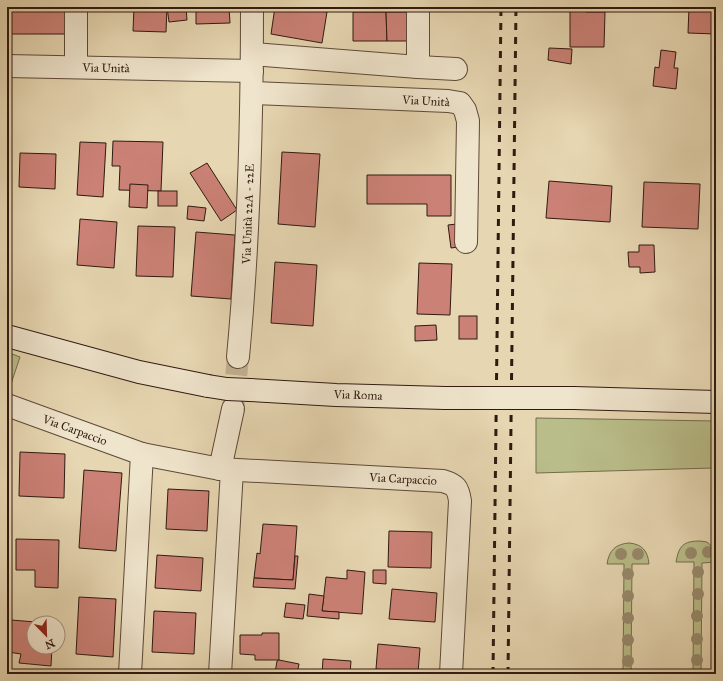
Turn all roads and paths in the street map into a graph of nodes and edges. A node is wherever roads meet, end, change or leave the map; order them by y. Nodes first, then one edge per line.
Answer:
1 (76, 7) edge
2 (252, 7) edge
3 (418, 7) edge
4 (252, 62) junction
5 (7, 66) edge
6 (76, 67) junction
7 (418, 67) junction
8 (456, 69) dead end
9 (252, 93) junction
10 (466, 242) dead end
11 (7, 336) edge
12 (238, 357) tunnel mouth
13 (716, 402) edge
14 (7, 405) edge
15 (233, 409) tunnel mouth
16 (142, 454) junction
17 (226, 470) junction
18 (130, 674) edge
19 (220, 674) edge
20 (451, 674) edge

1 - 6 street
2 - 4 street, Via Unità 22A - 22E
3 - 7 street
4 - 6 street, Via Unità
4 - 7 street, Via Unità
4 - 9 street, Via Unità 22A - 22E
5 - 6 street, Via Unità
7 - 8 street, Via Unità
9 - 10 street, Via Unità
9 - 12 street, Via Unità 22A - 22E
11 - 13 street, Via Roma, bridge
14 - 16 street, Via Carpaccio
15 - 17 street
16 - 17 street, Via Carpaccio
16 - 18 street
17 - 19 street
17 - 20 street, Via Carpaccio

